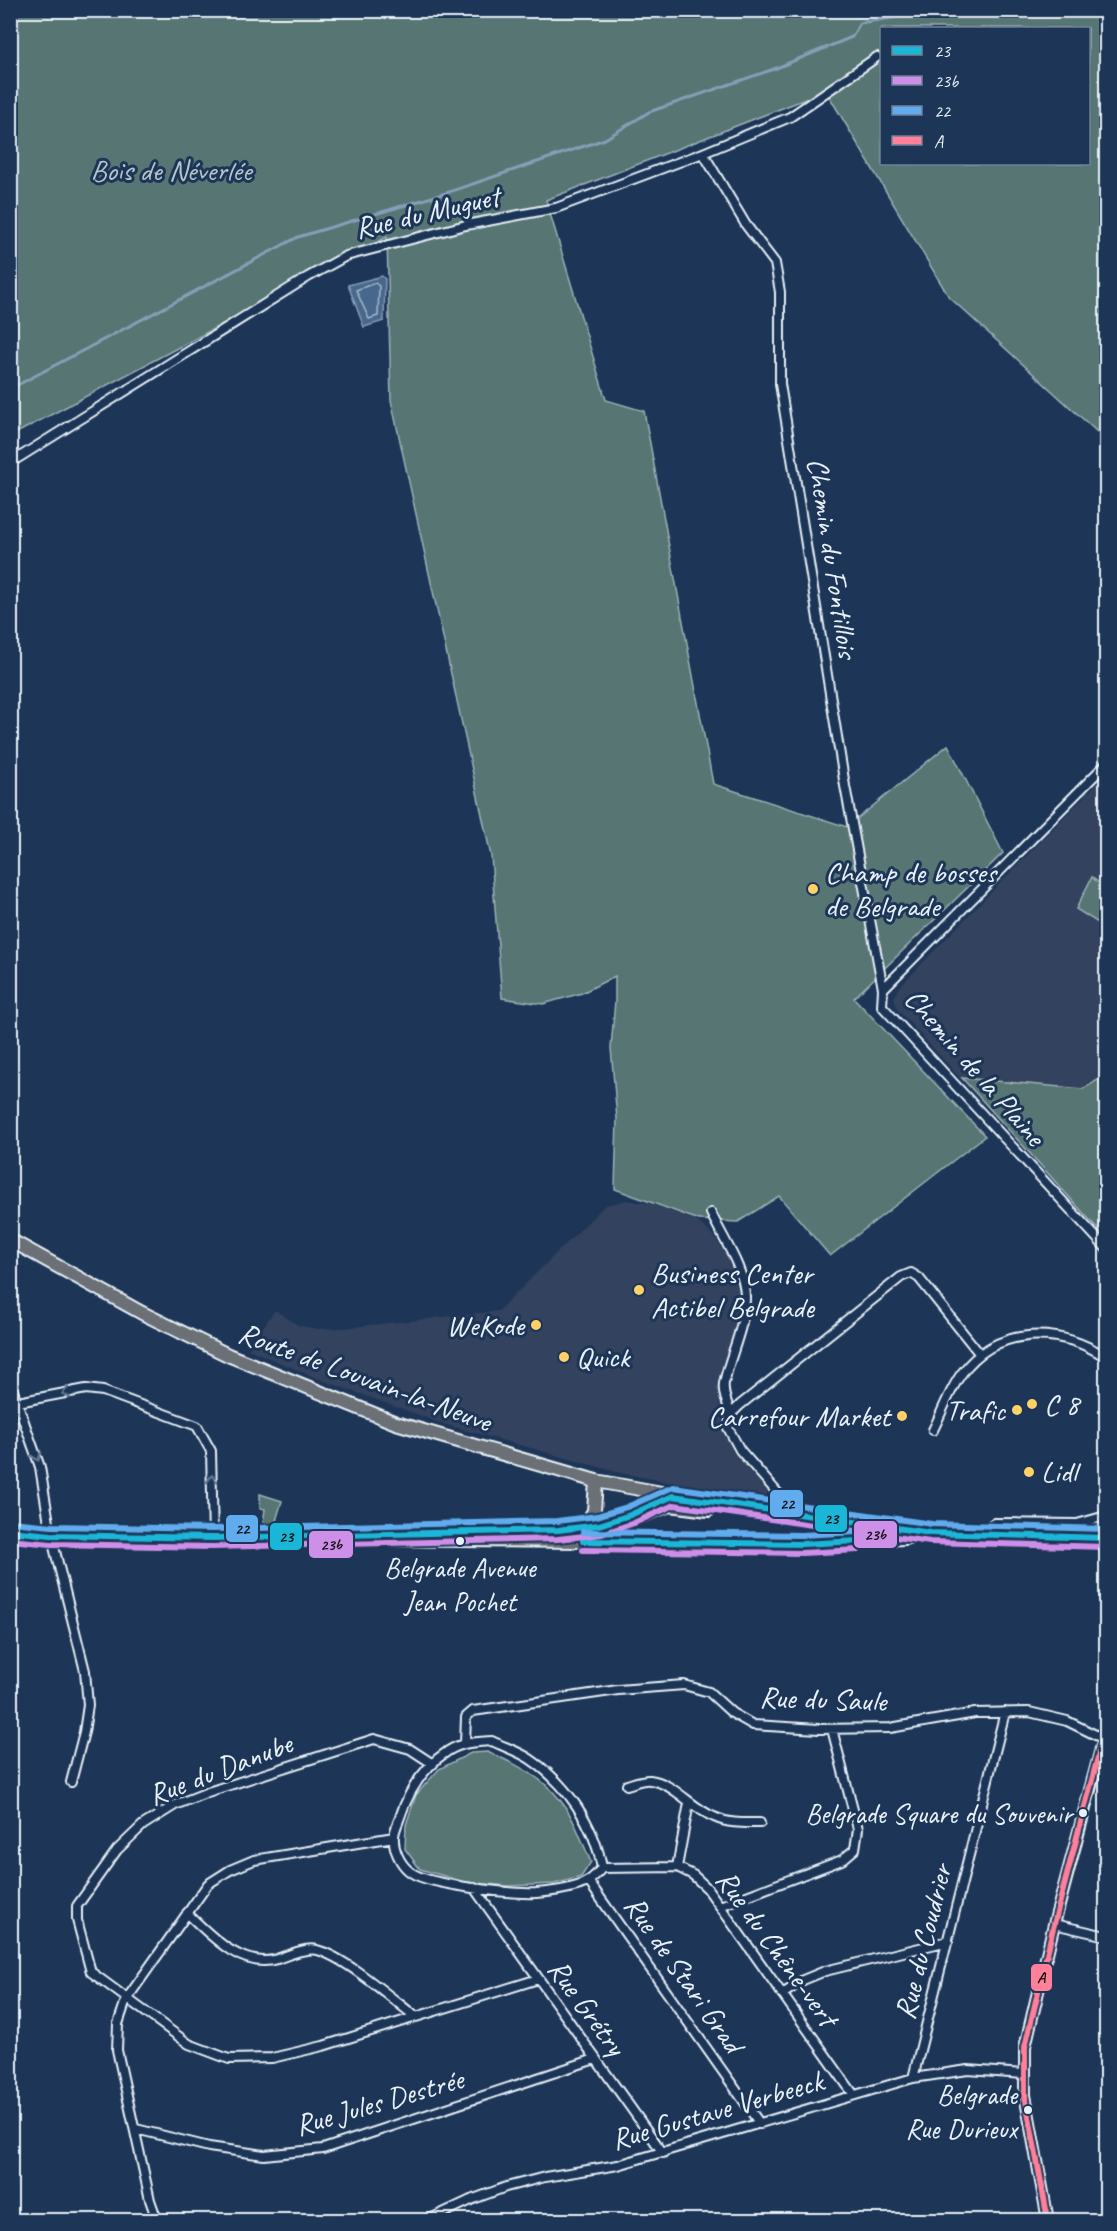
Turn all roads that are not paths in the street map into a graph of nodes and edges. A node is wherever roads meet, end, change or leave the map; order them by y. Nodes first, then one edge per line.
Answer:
1 (877, 57) dead end
2 (704, 153) junction
3 (10, 463) edge
4 (1107, 764) edge
5 (883, 989) junction
6 (711, 1213) dead end
7 (10, 1240) edge
8 (1107, 1248) edge
9 (979, 1353) junction
10 (1107, 1357) edge
11 (10, 1382) edge
12 (18, 1402) junction
13 (730, 1415) junction
14 (933, 1430) dead end
15 (596, 1481) junction
16 (673, 1496) junction
17 (722, 1504) junction
18 (1107, 1513) edge
19 (797, 1515) junction
20 (583, 1528) junction
21 (10, 1531) edge
22 (931, 1533) junction
23 (51, 1535) junction
24 (979, 1535) junction
25 (213, 1538) junction
26 (1107, 1538) edge
27 (579, 1541) junction
28 (1005, 1712) junction
29 (832, 1729) junction
30 (1106, 1736) edge
31 (465, 1743) junction
32 (433, 1764) junction
33 (70, 1782) dead end
34 (627, 1785) dead end
35 (689, 1803) junction
36 (760, 1823) dead end
37 (394, 1837) junction
38 (677, 1867) junction
39 (602, 1868) junction
40 (589, 1882) junction
41 (474, 1888) junction
42 (720, 1906) junction
43 (187, 1913) junction
44 (1054, 1924) junction
45 (1107, 1936) edge
46 (948, 1941) junction
47 (538, 1979) junction
48 (783, 1994) junction
49 (126, 2000) junction
50 (416, 2017) junction
51 (595, 2059) junction
52 (1024, 2074) junction
53 (914, 2078) junction
54 (854, 2095) junction
55 (760, 2124) junction
56 (136, 2129) junction
57 (663, 2153) junction
58 (157, 2220) edge
59 (428, 2220) edge
60 (1048, 2220) edge

1 - 2 street, Rue du Muguet
2 - 3 street, Rue du Muguet
2 - 5 street, Chemin du Fontillois
4 - 5 street, Chemin de la Plaine
5 - 8 street, Chemin de la Plaine
6 - 13 street
7 - 15 main road, Route de Louvain-la-Neuve
9 - 10 street
9 - 13 street
9 - 14 street
11 - 12 street
12 -> 23 street
25 -> 12 street
13 - 19 street
15 - 16 main road, Route de Louvain-la-Neuve
15 - 20 main road
16 - 17 main road, Route de Louvain-la-Neuve
16 - 20 main road
17 - 19 main road, Route de Louvain-la-Neuve
17 - 27 main road
18 - 24 street
19 - 22 main road
20 - 25 main road
21 - 23 main road
22 - 24 main road
22 - 27 street
23 - 25 main road
23 - 33 street
24 - 26 main road
25 - 27 main road
28 - 29 street, Rue du Saule
28 - 30 street, Rue du Saule
28 - 46 street, Rue du Coudrier
29 - 31 street, Rue du Saule
29 - 42 street
30 - 44 street
31 - 32 street
31 - 39 street
32 - 37 street
32 - 49 street, Rue du Danube
34 - 35 street
35 - 36 street
35 - 38 street
37 - 41 street
37 - 43 street
38 - 39 street, Rue du Chêne-vert
38 - 42 street, Rue du Chêne-vert
39 - 40 street
40 - 41 street
40 - 55 street, Rue de Stari Grad
41 - 47 street, Rue Grétry
42 - 48 street, Rue du Chêne-vert
43 - 49 street
43 - 50 street
44 - 45 street
44 - 52 street
46 - 48 street
46 - 53 street, Rue du Coudrier
47 - 50 street, Rue du Danube
47 - 51 street, Rue Grétry
48 - 54 street, Rue du Chêne-vert
49 - 50 street, Rue du Danube
49 - 56 street
51 - 56 street, Rue Jules Destrée
51 - 57 street, Rue Grétry
52 - 53 street, Rue Gustave Verbeeck
52 - 60 street
53 - 54 street, Rue Gustave Verbeeck
54 - 55 street, Rue Gustave Verbeeck
55 - 57 street, Rue Gustave Verbeeck
56 - 58 street
57 - 59 street, Rue Gustave Verbeeck

